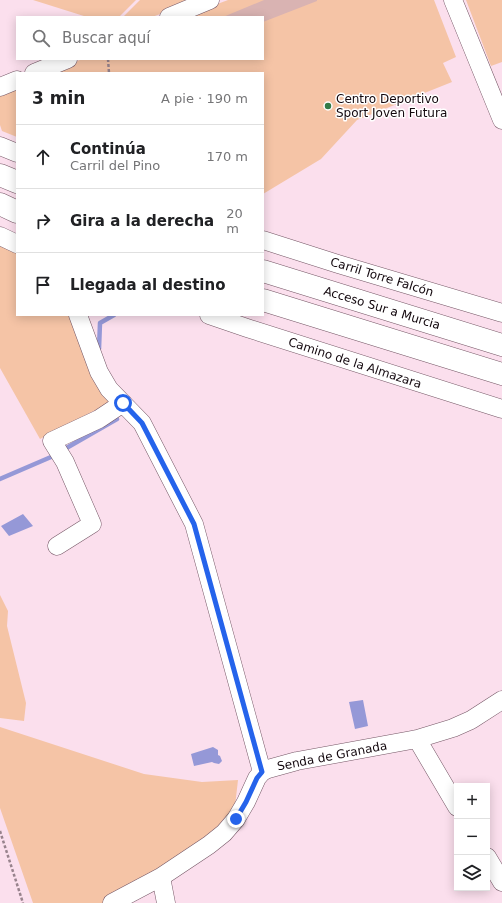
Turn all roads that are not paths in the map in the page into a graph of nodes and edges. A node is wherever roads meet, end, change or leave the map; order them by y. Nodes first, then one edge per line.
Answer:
1 (210, 0) edge
2 (453, 0) edge
3 (171, 16) edge
4 (66, 60) edge
5 (36, 72) edge
6 (16, 80) edge
7 (0, 87) edge
8 (502, 120) edge
9 (0, 146) edge
10 (16, 153) edge
11 (0, 174) edge
12 (16, 182) edge
13 (0, 204) edge
14 (16, 212) edge
15 (0, 236) edge
16 (264, 240) edge
17 (16, 244) edge
18 (264, 271) edge
19 (264, 300) edge
20 (502, 312) edge
21 (78, 316) edge
22 (212, 316) edge
23 (502, 345) edge
24 (502, 374) edge
25 (123, 403) junction
26 (502, 409) edge
27 (57, 546) dead end
28 (502, 700) edge
29 (417, 739) junction
30 (262, 772) junction
31 (454, 802) edge
32 (490, 862) edge
33 (160, 877) junction
34 (502, 882) edge
35 (112, 903) edge
36 (166, 903) edge

1 - 3 street
2 - 8 street
4 - 5 street
6 - 7 street
9 - 10 street
11 - 12 highway
13 - 14 highway
15 - 17 street
16 - 20 street, Carril Torre Falcón
18 - 23 highway, Acceso Sur a Murcia
19 - 24 highway
21 - 25 street
22 - 26 street, Camino de la Almazara
25 - 27 street
25 - 30 street
28 - 29 street, Senda de Granada
29 - 30 street, Senda de Granada
29 - 31 street
30 - 33 street, Senda de Granada
32 - 34 street
33 - 35 street, Senda de Granada
33 - 36 street

